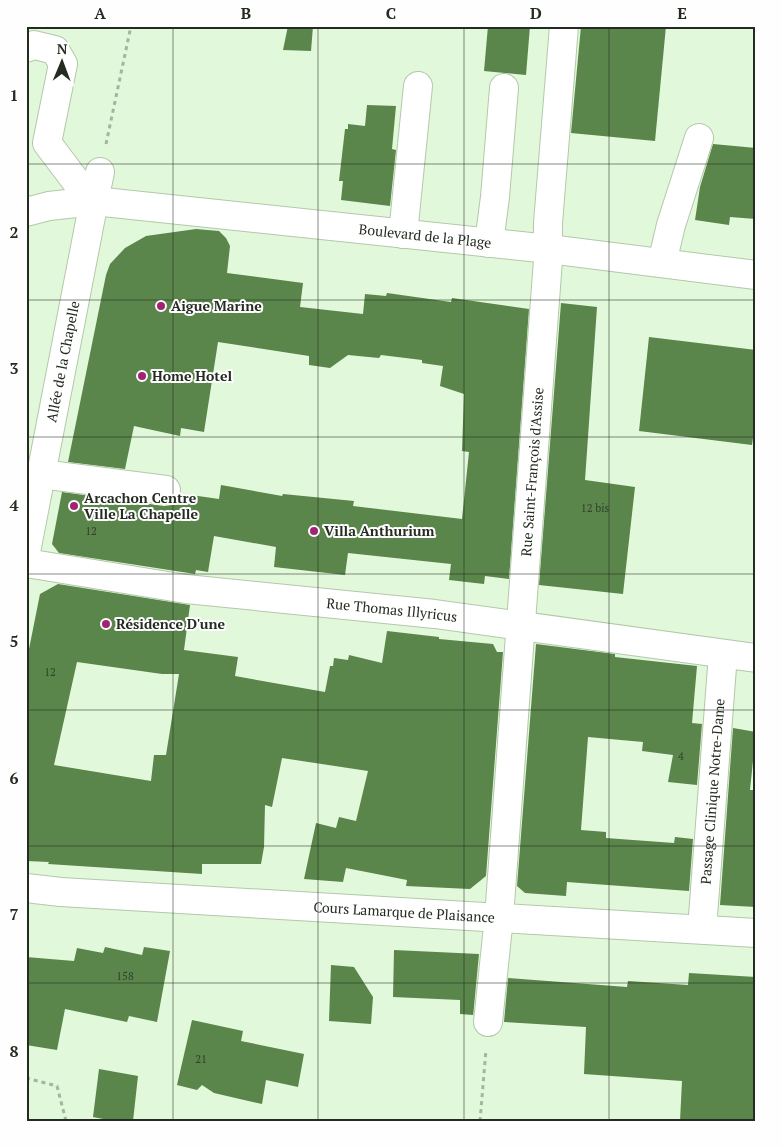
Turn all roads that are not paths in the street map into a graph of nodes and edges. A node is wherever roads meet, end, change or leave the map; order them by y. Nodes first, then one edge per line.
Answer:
1 (564, 26) edge
2 (26, 48) edge
3 (418, 86) dead end
4 (504, 88) dead end
5 (699, 138) dead end
6 (100, 172) road end
7 (94, 201) junction
8 (26, 212) edge
9 (404, 234) junction
10 (489, 243) junction
11 (549, 249) junction
12 (662, 263) junction
13 (756, 275) edge
14 (41, 474) junction
15 (166, 490) dead end
16 (26, 552) edge
17 (26, 563) edge
18 (520, 626) junction
19 (723, 654) junction
20 (756, 658) edge
21 (39, 890) edge
22 (26, 905) edge
23 (499, 918) junction
24 (702, 929) junction
25 (756, 932) edge
26 (488, 1022) road end

1 - 11 street, Rue Saint-François d'Assise
2 - 7 street
3 - 9 street
4 - 10 street
5 - 12 street
6 - 7 street, Allée de la Chapelle
7 - 8 street, Boulevard de la Plage
7 - 9 street, Boulevard de la Plage
7 - 14 street, Allée de la Chapelle
9 - 10 street, Boulevard de la Plage
10 - 11 street, Boulevard de la Plage
11 - 12 street, Boulevard de la Plage
11 - 18 street, Rue Saint-François d'Assise
12 - 13 street, Boulevard de la Plage
14 - 15 street
14 - 16 street, Allée de la Chapelle
17 - 18 street, Rue Thomas Illyricus
18 - 19 street, Rue Thomas Illyricus
18 - 23 street, Rue Saint-François d'Assise
19 - 20 street, Rue Thomas Illyricus
19 - 24 street, Passage Clinique Notre-Dame
21 - 22 street, Cours Lamarque de Plaisance
21 - 23 street, Cours Lamarque de Plaisance
23 - 24 street, Cours Lamarque de Plaisance
23 - 26 street, Rue Saint-François d'Assise
24 - 25 street, Cours Lamarque de Plaisance

